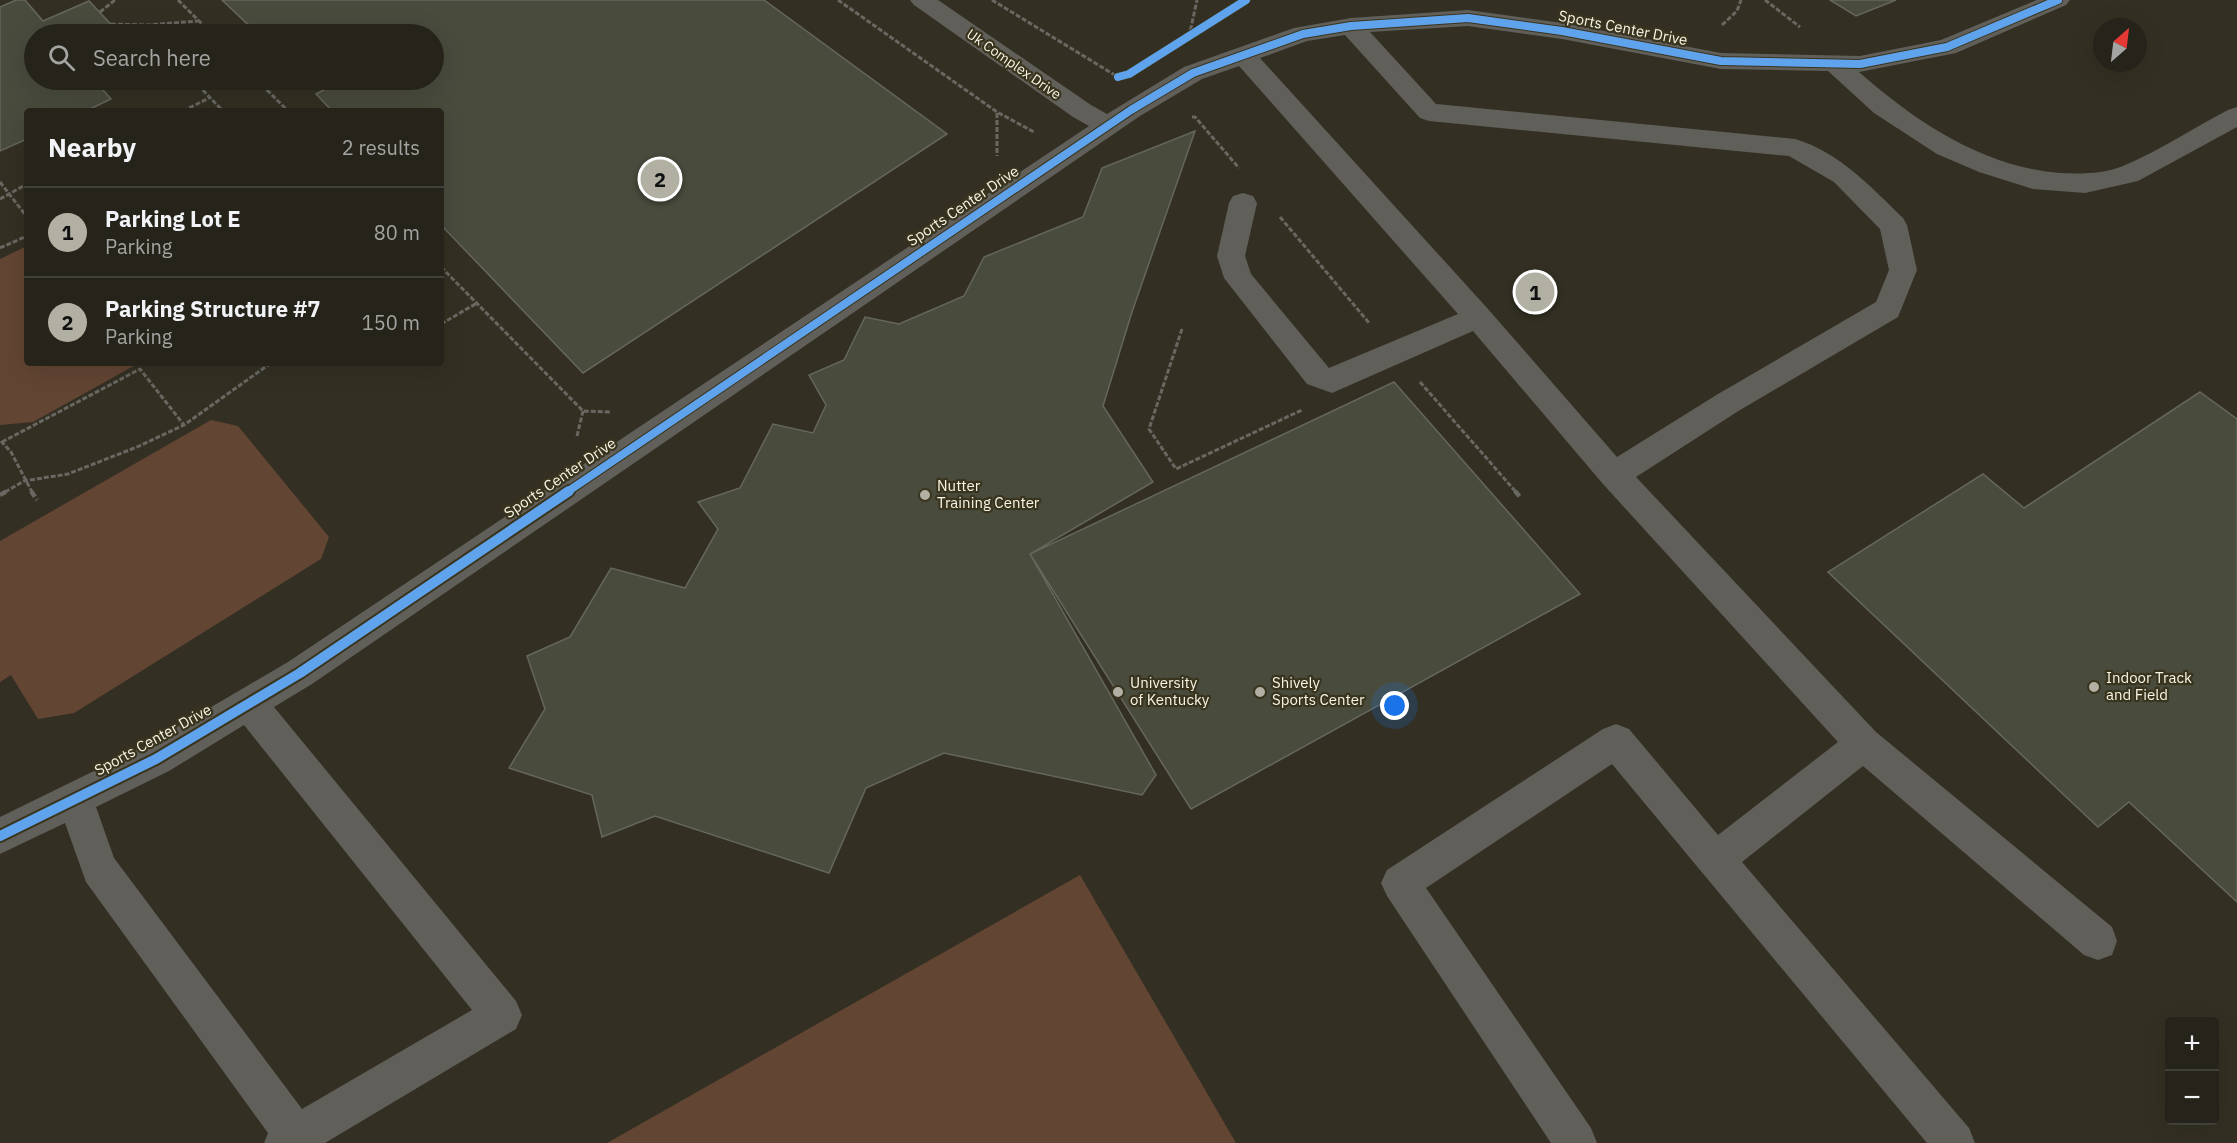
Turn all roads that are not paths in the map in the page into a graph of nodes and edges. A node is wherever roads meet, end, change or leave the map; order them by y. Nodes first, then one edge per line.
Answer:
1 (921, 0) edge
2 (2058, 0) edge
3 (1351, 27) junction
4 (1243, 55) junction
5 (1835, 64) junction
6 (2237, 116) edge
7 (1108, 125) junction
8 (1242, 203) dead end
9 (1478, 317) junction
10 (1614, 475) junction
11 (249, 704) junction
12 (1863, 744) junction
13 (75, 799) junction
14 (0, 836) edge
15 (1717, 859) junction
16 (2098, 941) dead end
17 (290, 1140) edge
18 (1576, 1143) edge
19 (1954, 1143) edge

1 - 7 street, Uk Complex Drive
2 - 5 street, Sports Center Drive
3 - 4 street, Sports Center Drive
3 - 5 street, Sports Center Drive
3 - 10 street
4 - 7 street, Sports Center Drive
4 - 9 street
5 - 6 street
7 - 11 street, Sports Center Drive
8 - 9 street
9 - 10 street
10 - 12 street
11 - 13 street, Sports Center Drive
11 - 17 street
12 - 15 street
12 - 16 street
13 - 14 street, Sports Center Drive
13 - 17 street
15 - 18 street
15 - 19 street

